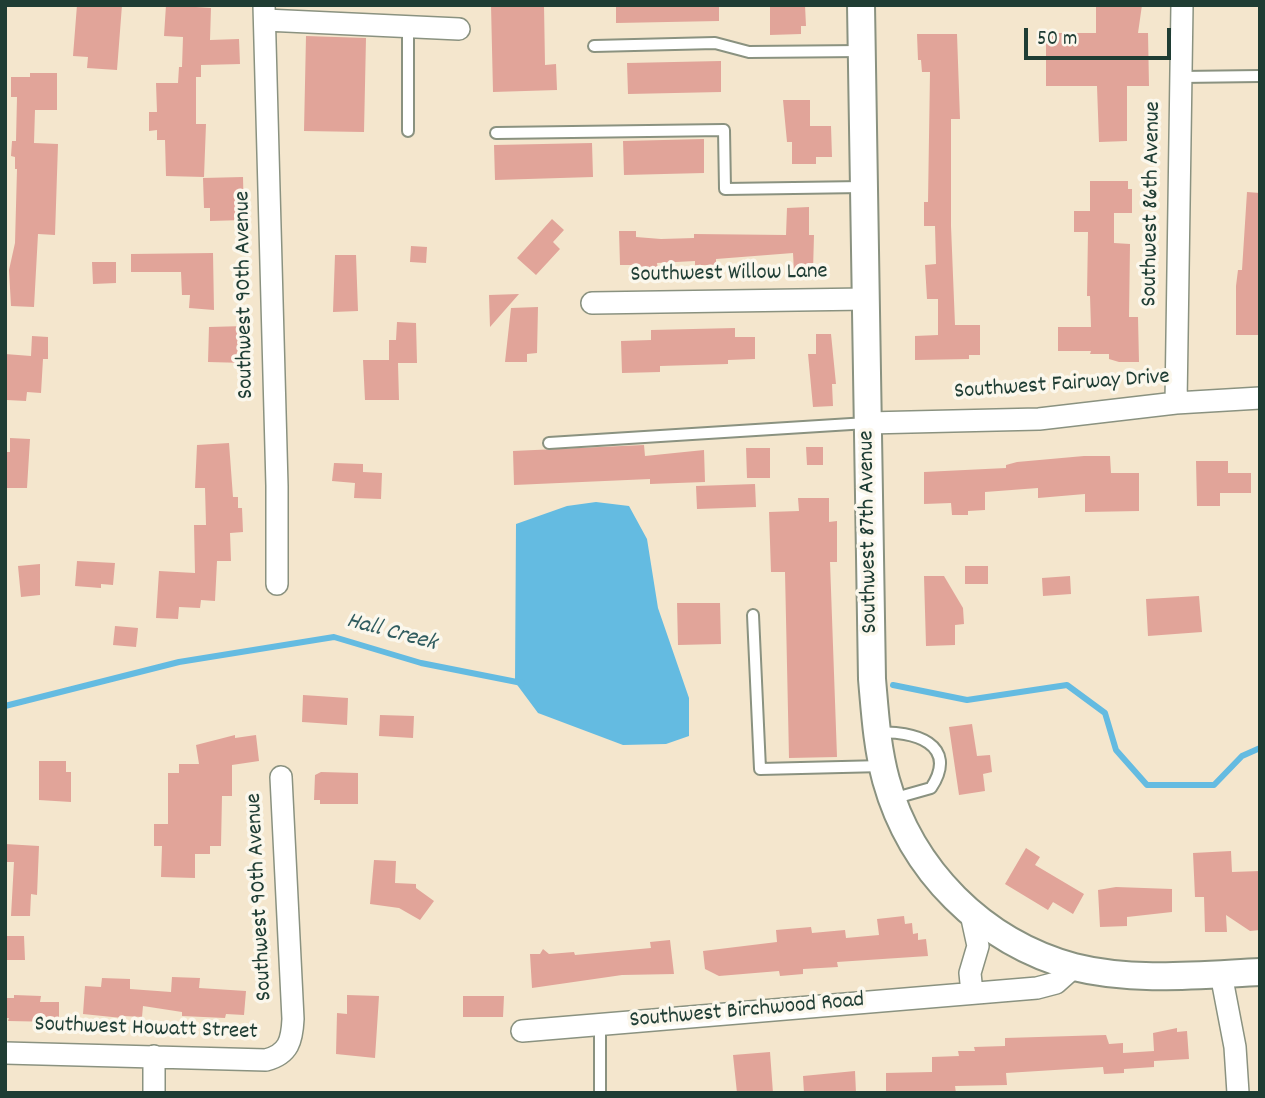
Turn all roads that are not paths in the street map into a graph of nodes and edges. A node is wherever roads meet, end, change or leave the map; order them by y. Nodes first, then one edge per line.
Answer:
1 (861, 5) edge
2 (1182, 5) edge
3 (264, 12) edge
4 (408, 26) junction
5 (459, 29) dead end
6 (594, 46) dead end
7 (862, 51) junction
8 (1260, 76) edge
9 (1181, 77) junction
10 (408, 131) dead end
11 (496, 133) dead end
12 (864, 187) junction
13 (866, 299) junction
14 (592, 303) dead end
15 (1260, 398) edge
16 (1176, 403) junction
17 (868, 423) junction
18 (549, 443) dead end
19 (277, 584) dead end
20 (753, 615) dead end
21 (877, 733) junction
22 (883, 766) junction
23 (281, 777) dead end
24 (892, 799) junction
25 (971, 914) junction
26 (1074, 967) junction
27 (1260, 972) edge
28 (1222, 974) junction
29 (972, 993) junction
30 (600, 1024) junction
31 (523, 1031) dead end
32 (5, 1053) edge
33 (283, 1053) joint
34 (154, 1056) junction
35 (154, 1093) edge
36 (600, 1093) edge
37 (1238, 1093) edge

1 - 7 street, Southwest 87th Avenue
2 - 9 street, Southwest 86th Avenue
3 - 4 street
3 - 19 street, Southwest 90th Avenue
4 - 5 street
4 - 10 lane
6 - 7 lane
7 - 12 street, Southwest 87th Avenue
8 - 9 lane
9 - 16 street, Southwest 86th Avenue
11 - 12 lane
12 - 13 street, Southwest 87th Avenue
13 - 14 street, Southwest Willow Lane
13 - 17 street, Southwest 87th Avenue
15 - 16 street, Southwest Fairway Drive
16 - 17 street, Southwest Fairway Drive
17 - 18 lane
17 - 21 street, Southwest 87th Avenue
20 - 22 lane
21 - 22 street, Southwest 87th Avenue
21 - 24 lane
22 - 24 street, Southwest 87th Avenue
23 - 33 street, Southwest 90th Avenue
24 - 25 street, Southwest 87th Avenue
25 - 26 street, Southwest 87th Avenue
25 - 29 street
26 - 28 street
26 - 29 street, Southwest Birchwood Road
27 - 28 street
28 - 37 street
29 - 30 street, Southwest Birchwood Road
30 - 31 street, Southwest Birchwood Road
30 - 36 lane
32 - 34 street, Southwest Howatt Street
33 - 34 street, Southwest Howatt Street
34 - 35 street

